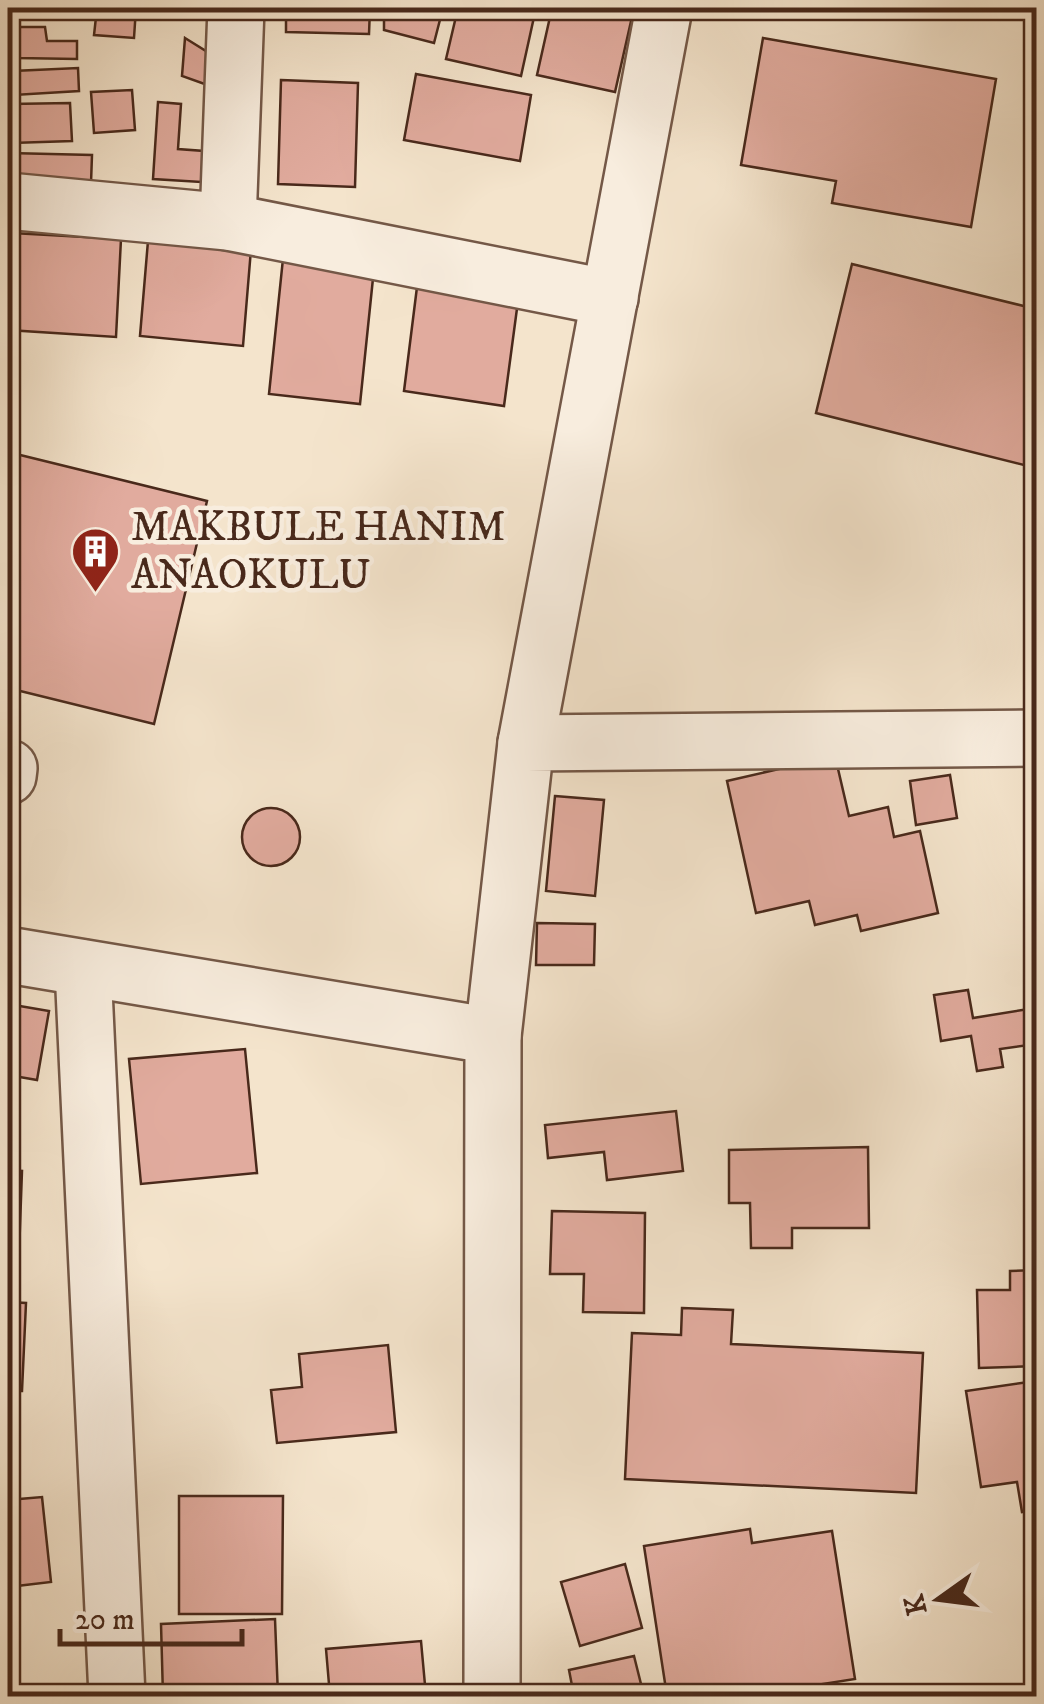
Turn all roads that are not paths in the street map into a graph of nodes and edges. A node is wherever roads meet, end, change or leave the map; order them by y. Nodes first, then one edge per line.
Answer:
1 (236, 8) edge
2 (664, 8) edge
3 (8, 200) edge
4 (228, 222) junction
5 (610, 298) junction
6 (1036, 738) edge
7 (526, 743) junction
8 (8, 956) edge
9 (84, 968) junction
10 (493, 1036) junction
11 (117, 1696) edge
12 (492, 1696) edge

1 - 4 street
2 - 5 street
3 - 4 street
4 - 5 street
5 - 7 street
6 - 7 street
7 - 10 street
8 - 9 street
9 - 10 street
9 - 11 street
10 - 12 street

